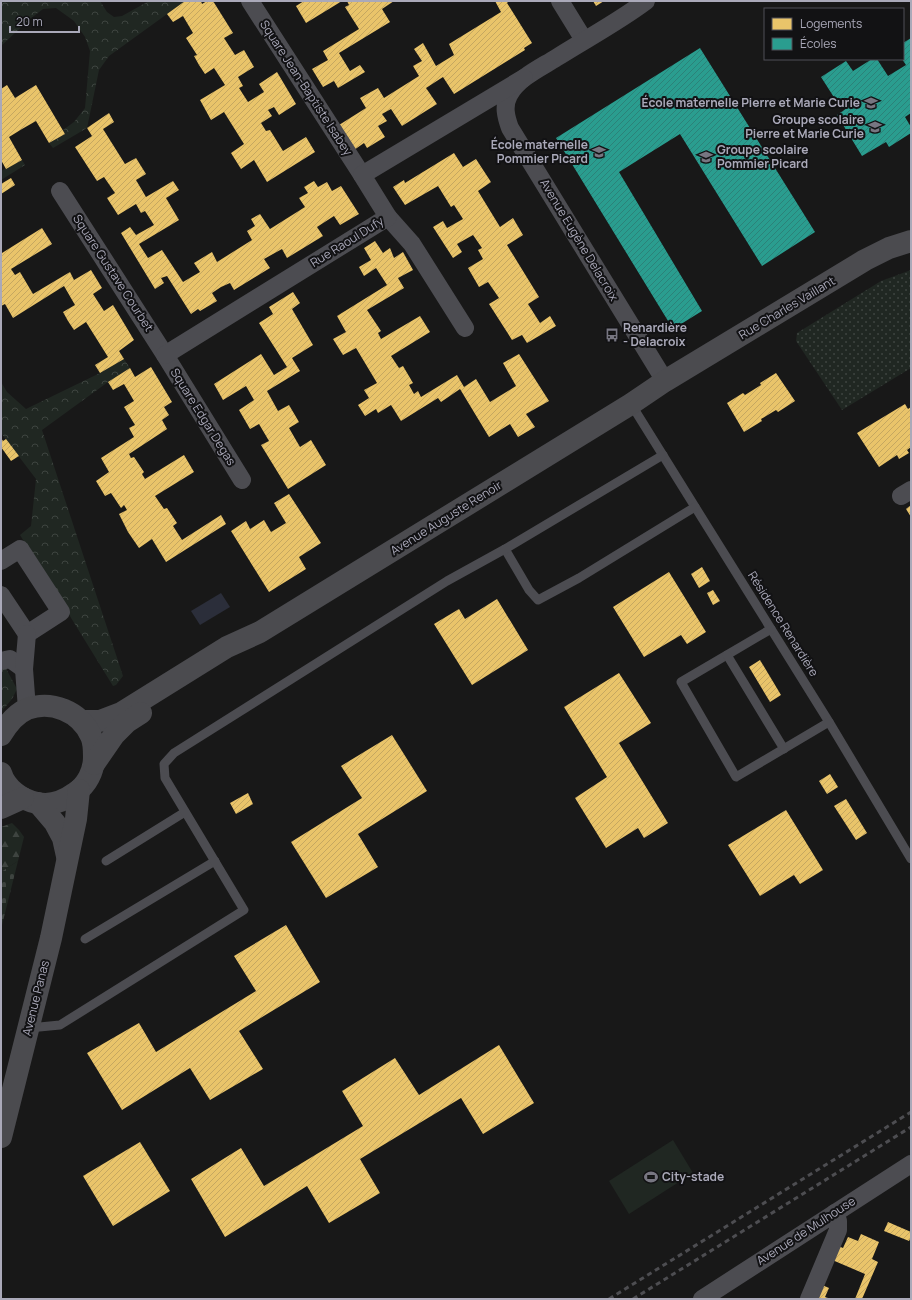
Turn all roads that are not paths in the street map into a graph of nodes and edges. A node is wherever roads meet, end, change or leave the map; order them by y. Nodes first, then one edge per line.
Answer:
1 (250, 1) edge
2 (560, 1) edge
3 (646, 1) edge
4 (584, 40) junction
5 (524, 78) junction
6 (362, 174) junction
7 (60, 191) dead end
8 (388, 217) junction
9 (911, 241) edge
10 (465, 328) dead end
11 (165, 355) junction
12 (666, 381) junction
13 (631, 404) junction
14 (663, 455) junction
15 (242, 480) dead end
16 (695, 507) junction
17 (505, 549) junction
18 (1, 561) edge
19 (1, 595) edge
20 (771, 629) junction
21 (260, 632) junction
22 (27, 634) junction
23 (727, 655) junction
24 (1, 661) edge
25 (24, 669) junction
26 (27, 709) junction
27 (81, 721) junction
28 (829, 722) junction
29 (1, 735) edge
30 (784, 749) junction
31 (94, 764) junction
32 (1, 776) edge
33 (79, 790) junction
34 (31, 801) junction
35 (1, 808) edge
36 (185, 812) junction
37 (68, 858) junction
38 (911, 859) edge
39 (106, 861) dead end
40 (215, 861) junction
41 (85, 939) dead end
42 (28, 1028) junction
43 (1, 1137) edge
44 (911, 1164) edge
45 (835, 1213) junction
46 (702, 1299) edge
47 (809, 1299) edge

1 - 6 street, Square Jean-Baptiste Isabey
2 - 4 street
3 - 4 street, Avenue Eugène Delacroix
4 - 5 street, Avenue Eugène Delacroix
5 - 6 street
5 - 12 street, Avenue Eugène Delacroix
6 - 8 street, Rue Raoul Dufy
7 - 11 street, Square Gustave Courbet
8 - 10 street
8 - 11 street, Rue Raoul Dufy
9 - 12 main road, Rue Charles Vaillant
11 - 15 street, Square Edgar Degas
12 - 13 main road, Rue Charles Vaillant
13 - 14 lane, Résidence Renardière
13 - 21 main road, Avenue Auguste Renoir
14 - 16 lane, Résidence Renardière
14 - 17 lane
16 - 17 lane
16 - 20 lane, Résidence Renardière
17 - 36 lane
18 - 22 street
19 - 22 street
20 - 23 lane
20 - 28 lane, Résidence Renardière
21 - 27 main road, Avenue Auguste Renoir
21 - 31 main road, Avenue Auguste Renoir
22 - 25 street
23 - 30 lane
23 - 30 lane
24 - 25 street
25 - 26 street
26 - 27 main road
26 - 29 main road
27 - 31 main road
28 - 30 lane
28 - 38 lane, Résidence Renardière
31 - 33 main road, Avenue Auguste Renoir
32 - 34 main road, Avenue Panas
33 - 34 main road
33 - 37 main road, Avenue Panas
34 - 35 main road
34 - 37 main road, Avenue Panas
36 - 39 lane
36 - 40 lane
37 - 42 main road, Avenue Panas
40 - 41 lane
40 - 42 lane
42 - 43 main road, Avenue Panas
44 - 45 street, Avenue de Mulhouse
45 - 46 street, Avenue de Mulhouse
45 - 47 street

